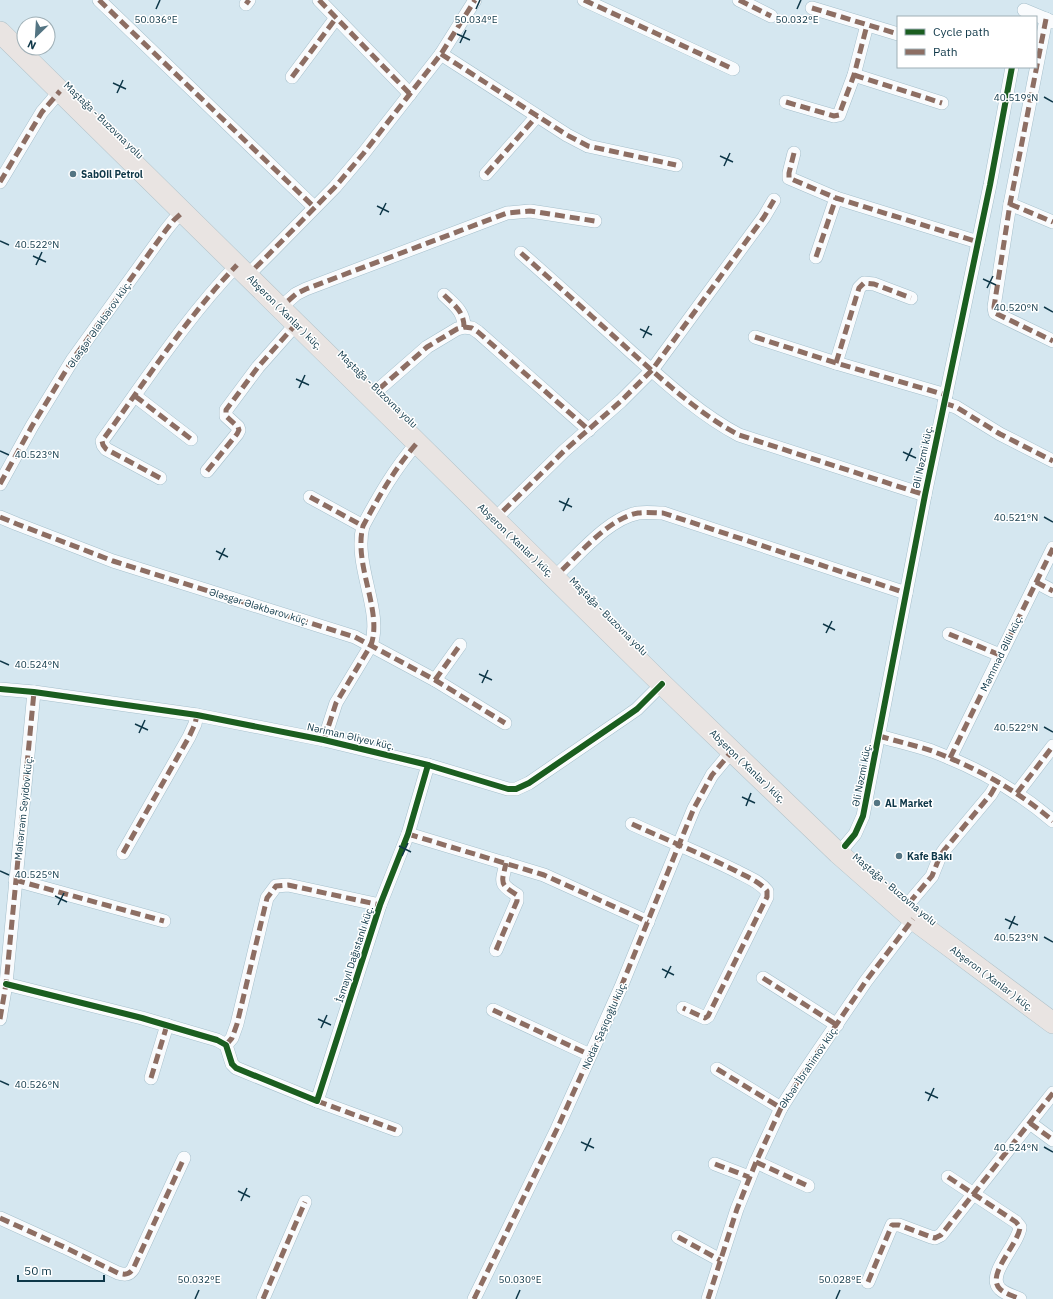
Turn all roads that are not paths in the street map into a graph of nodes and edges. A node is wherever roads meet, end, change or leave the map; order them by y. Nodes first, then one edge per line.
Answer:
1 (99, 0) edge
2 (319, 0) edge
3 (475, 0) edge
4 (584, 0) edge
5 (739, 0) edge
6 (812, 8) dead end
7 (1024, 9) edge
8 (771, 16) dead end
9 (336, 18) junction
10 (0, 19) edge
11 (1049, 20) edge
12 (867, 25) junction
13 (0, 32) edge
14 (16, 34) edge
15 (897, 34) edge
16 (441, 54) junction
17 (37, 56) edge
18 (1010, 68) edge
19 (733, 69) dead end
20 (854, 75) junction
21 (292, 77) dead end
22 (64, 87) junction
23 (410, 94) junction
24 (786, 102) dead end
25 (942, 103) dead end
26 (537, 116) junction
27 (794, 153) dead end
28 (676, 165) dead end
29 (486, 174) dead end
30 (0, 182) edge
31 (836, 198) junction
32 (774, 200) dead end
33 (1010, 204) junction
34 (314, 207) junction
35 (183, 212) junction
36 (595, 221) dead end
37 (1053, 222) edge
38 (978, 242) junction
39 (521, 253) dead end
40 (816, 257) dead end
41 (246, 266) junction
42 (444, 295) dead end
43 (911, 298) dead end
44 (288, 301) junction
45 (297, 324) junction
46 (464, 327) junction
47 (755, 337) dead end
48 (1053, 341) edge
49 (836, 363) junction
50 (652, 370) junction
51 (379, 389) junction
52 (135, 396) junction
53 (945, 399) junction
54 (589, 430) junction
55 (191, 439) dead end
56 (417, 443) junction
57 (1053, 461) edge
58 (207, 471) dead end
59 (160, 478) dead end
60 (0, 484) edge
61 (925, 495) junction
62 (310, 497) dead end
63 (503, 512) junction
64 (0, 517) edge
65 (363, 526) junction
66 (1053, 548) edge
67 (562, 570) junction
68 (1036, 582) junction
69 (1053, 591) edge
70 (906, 593) junction
71 (949, 634) dead end
72 (371, 645) junction
73 (460, 645) dead end
74 (1000, 655) junction
75 (435, 680) junction
76 (662, 684) junction
77 (0, 689) edge
78 (34, 692) junction
79 (197, 715) junction
80 (505, 724) dead end
81 (878, 736) junction
82 (324, 740) junction
83 (1053, 746) edge
84 (732, 751) junction
85 (950, 758) junction
86 (428, 765) junction
87 (998, 782) junction
88 (1016, 793) junction
89 (1053, 820) edge
90 (632, 824) dead end
91 (408, 834) junction
92 (679, 845) junction
93 (841, 850) junction
94 (123, 853) dead end
95 (506, 863) junction
96 (15, 880) junction
97 (380, 905) junction
98 (911, 911) junction
99 (164, 921) dead end
100 (648, 922) junction
101 (496, 950) dead end
102 (763, 978) dead end
103 (6, 984) junction
104 (683, 1008) dead end
105 (493, 1010) dead end
106 (1053, 1011) edge
107 (0, 1019) edge
108 (1053, 1023) edge
109 (837, 1025) junction
110 (167, 1026) junction
111 (226, 1046) junction
112 (590, 1055) junction
113 (717, 1069) dead end
114 (152, 1078) dead end
115 (1053, 1093) edge
116 (317, 1100) junction
117 (781, 1108) junction
118 (1030, 1123) junction
119 (396, 1130) dead end
120 (1053, 1140) edge
121 (184, 1158) dead end
122 (756, 1162) junction
123 (715, 1164) dead end
124 (749, 1177) junction
125 (948, 1177) dead end
126 (808, 1186) dead end
127 (974, 1195) junction
128 (305, 1202) dead end
129 (0, 1218) edge
130 (678, 1237) dead end
131 (720, 1260) junction
132 (868, 1282) dead end
133 (263, 1299) edge
134 (474, 1299) edge
135 (708, 1299) edge
136 (1020, 1299) edge

1 - 34 street
2 - 9 street
3 - 16 street
4 - 19 street
5 - 8 street
6 - 12 street
7 - 11 street
9 - 21 street
9 - 23 street
10 - 14 main road
11 - 33 street
12 - 15 street
12 - 20 street
13 - 22 main road, Abşeron ( Xanlar ) küç.
16 - 23 street
16 - 26 street
17 - 22 main road, Maştağa - Buzovna yolu
18 - 38 street, Əli Nəzmi küç.
20 - 24 street
20 - 25 street
22 - 30 street
22 - 35 main road, Abşeron ( Xanlar ) küç.
22 - 41 main road, Maştağa - Buzovna yolu
23 - 34 street
26 - 28 street
26 - 29 street
27 - 31 street
31 - 38 street
31 - 40 street
32 - 50 street
33 - 37 street
33 - 48 street
34 - 41 street
35 - 41 main road, Abşeron ( Xanlar ) küç.
35 - 60 street, Ələsgər Ələkbərov küç.
36 - 44 street
38 - 53 street, Əli Nəzmi küç.
39 - 50 street
41 - 44 main road, Maştağa - Buzovna yolu
41 - 45 main road, Abşeron ( Xanlar ) küç.
41 - 52 street
42 - 46 street
43 - 49 street
44 - 51 main road, Maştağa - Buzovna yolu
45 - 56 main road, Abşeron ( Xanlar ) küç.
45 - 58 street
46 - 51 street
46 - 54 street
47 - 49 street
49 - 53 street
50 - 54 street
50 - 61 street
51 - 63 main road, Maştağa - Buzovna yolu
52 - 55 street
52 - 59 street
53 - 57 street
53 - 61 street, Əli Nəzmi küç.
54 - 63 street
56 - 65 street
56 - 76 main road, Abşeron ( Xanlar ) küç.
61 - 70 street, Əli Nəzmi küç.
62 - 65 street
63 - 67 main road, Maştağa - Buzovna yolu
64 - 72 street, Ələsgər Ələkbərov küç.
65 - 72 street
66 - 68 street, Məmməd Əlili küç.
67 - 70 street
67 - 93 main road, Maştağa - Buzovna yolu
68 - 69 street
68 - 74 street, Məmməd Əlili küç.
70 - 81 street, Əli Nəzmi küç.
71 - 74 street
72 - 75 street, Ələsgər Ələkbərov küç.
72 - 82 street
73 - 75 street
74 - 85 street, Məmməd Əlili küç.
75 - 80 street, Ələsgər Ələkbərov küç.
76 - 84 main road, Abşeron ( Xanlar ) küç.
76 - 86 street, Nəriman Əliyev küç.
77 - 78 street, Nəriman Əliyev küç.
78 - 79 street, Nəriman Əliyev küç.
78 - 96 street, Məhərrəm Seyidov küç.
79 - 82 street, Nəriman Əliyev küç.
79 - 94 street
81 - 85 street
81 - 93 street, Əli Nəzmi küç.
82 - 86 street, Nəriman Əliyev küç.
83 - 88 street
84 - 92 street, Nodar Şaşıqoğlu küç.
84 - 93 main road, Abşeron ( Xanlar ) küç.
85 - 87 street
86 - 91 street, İsmayıl Dağıstanlı küç.
87 - 88 street
87 - 98 street, Əkbər İbrahimov küç.
88 - 89 street
90 - 92 street
91 - 95 street
91 - 97 street, İsmayıl Dağıstanlı küç.
92 - 100 street, Nodar Şaşıqoğlu küç.
92 - 104 street
93 - 98 main road, Maştağa - Buzovna yolu
95 - 100 street
95 - 101 street
96 - 99 street
96 - 103 street, Məhərrəm Seyidov küç.
97 - 111 street
97 - 116 street, İsmayıl Dağıstanlı küç.
98 - 106 main road, Maştağa - Buzovna yolu
98 - 108 main road, Abşeron ( Xanlar ) küç.
98 - 109 street, Əkbər İbrahimov küç.
100 - 112 street, Nodar Şaşıqoğlu küç.
102 - 109 street
103 - 107 street, Məhərrəm Seyidov küç.
103 - 110 street
105 - 112 street
109 - 117 street, Əkbər İbrahimov küç.
110 - 111 street
110 - 114 street
111 - 116 street
112 - 134 street, Nodar Şaşıqoğlu küç.
113 - 117 street
115 - 118 street
116 - 119 street
117 - 122 street, Əkbər İbrahimov küç.
118 - 120 street
118 - 127 street
121 - 129 street
122 - 124 street, Əkbər İbrahimov küç.
122 - 126 street
123 - 124 street
124 - 131 street, Əkbər İbrahimov küç.
125 - 127 street
127 - 132 street
127 - 136 street
128 - 133 street
130 - 131 street
131 - 135 street, Əkbər İbrahimov küç.

